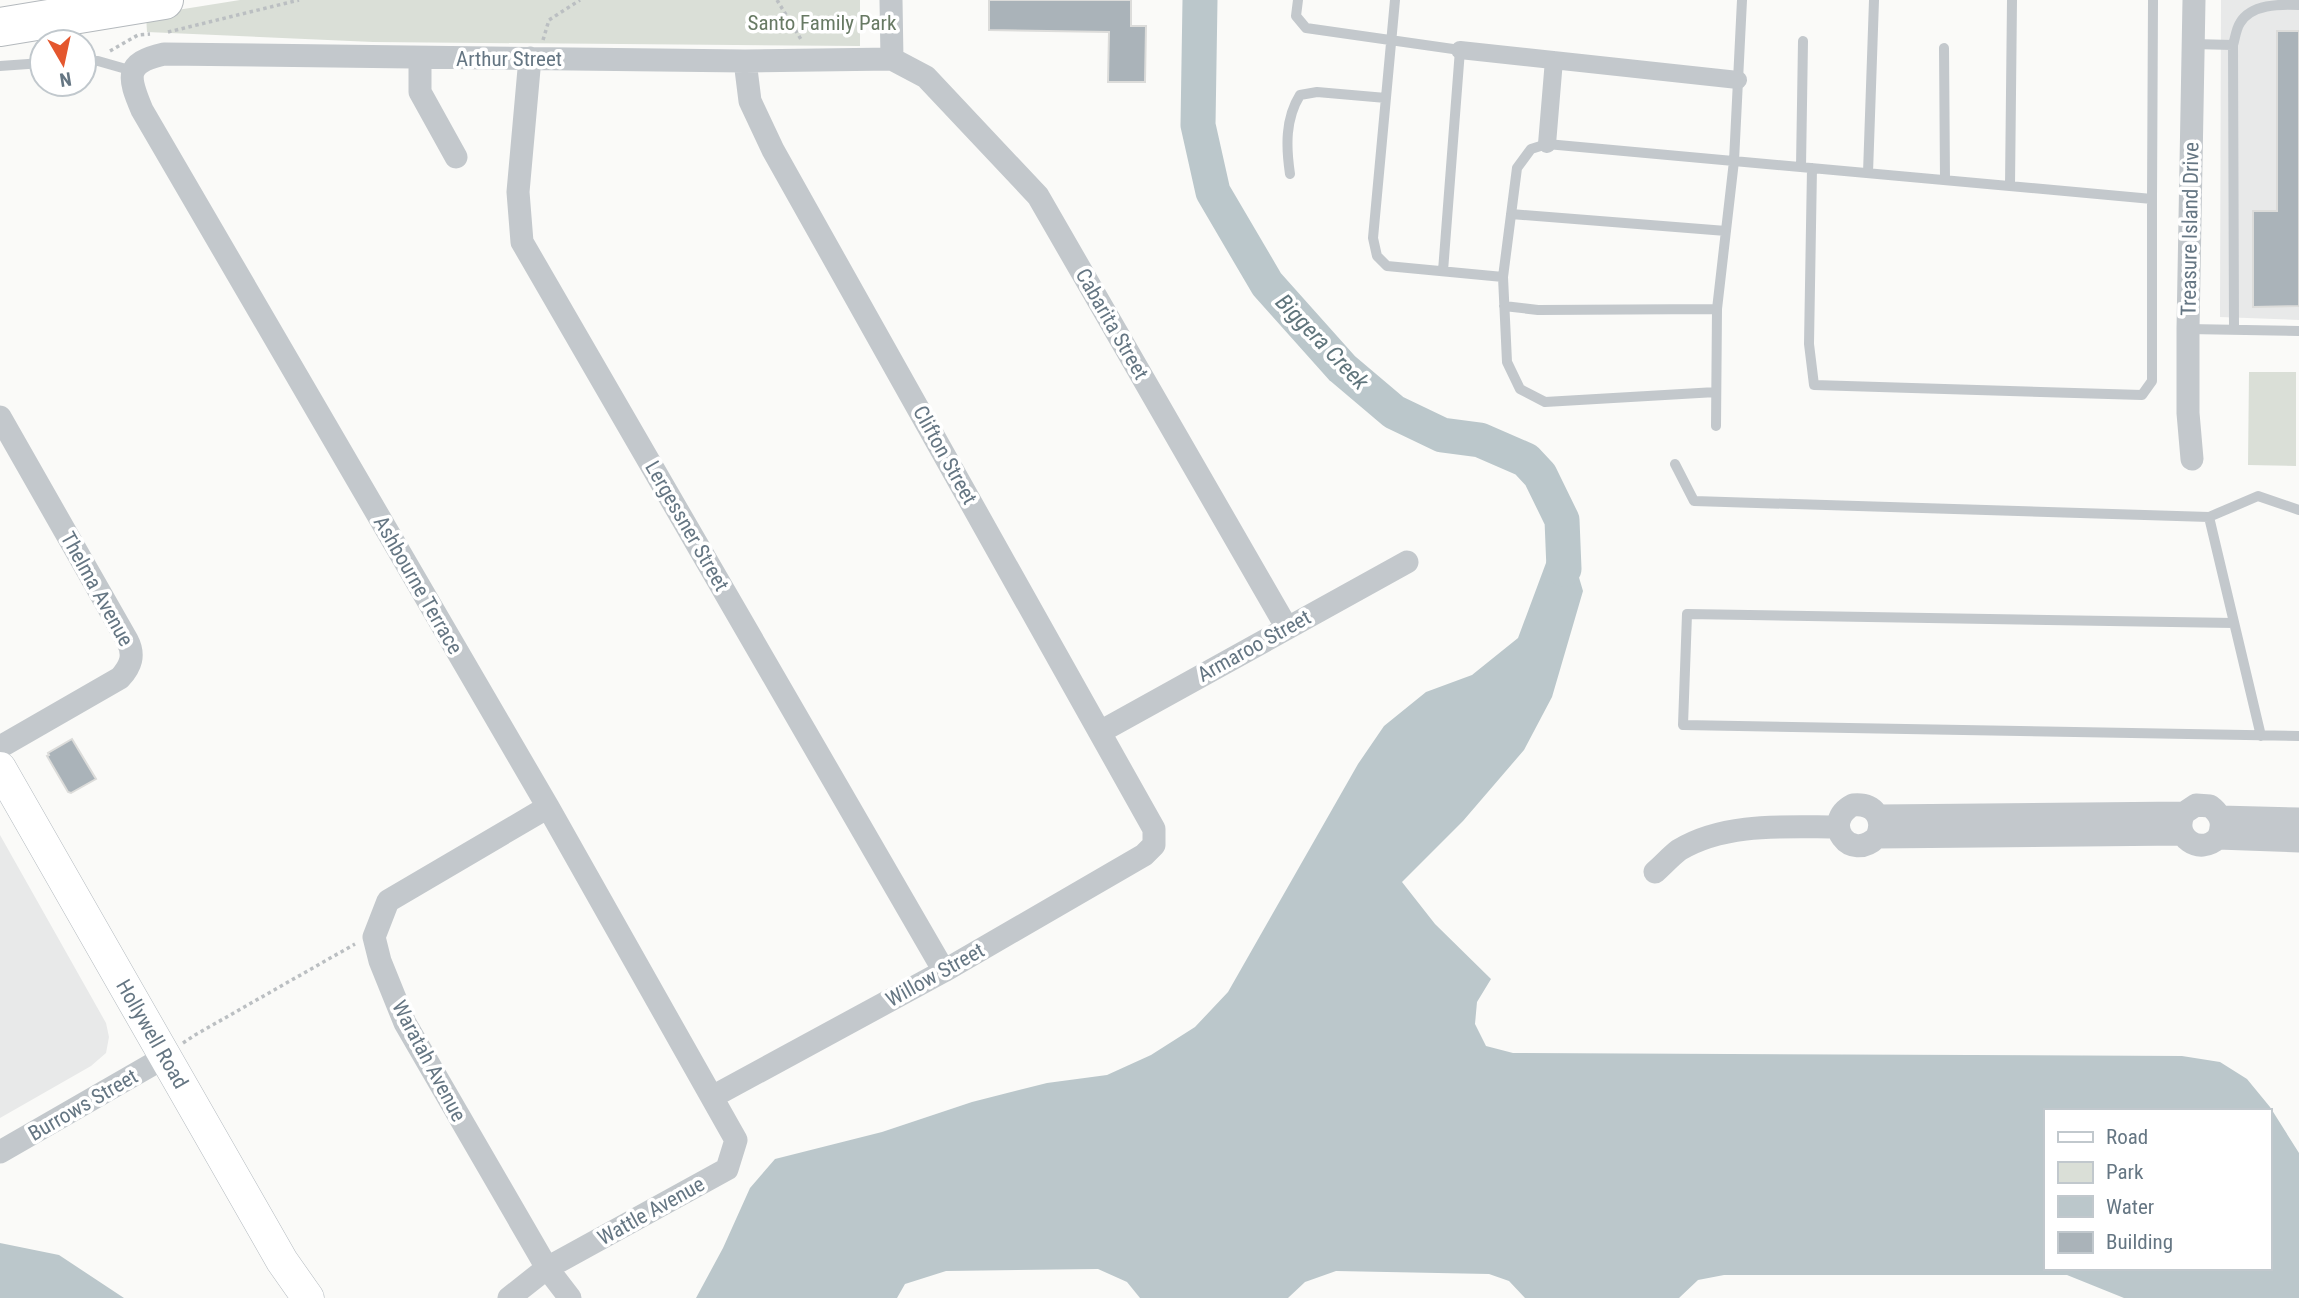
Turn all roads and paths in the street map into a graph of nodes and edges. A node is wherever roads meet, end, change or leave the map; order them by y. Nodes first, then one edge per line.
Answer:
1 (164, 0) edge
2 (299, 0) edge
3 (580, 0) edge
4 (777, 0) edge
5 (891, 0) edge
6 (1298, 0) edge
7 (1395, 0) edge
8 (1742, 0) edge
9 (1874, 0) edge
10 (2012, 0) edge
11 (2153, 0) edge
12 (2194, 0) edge
13 (2299, 5) edge
14 (0, 27) edge
15 (1391, 40) junction
16 (1803, 41) dead end
17 (2193, 44) junction
18 (2233, 46) junction
19 (1944, 48) dead end
20 (1460, 50) junction
21 (530, 58) junction
22 (420, 59) junction
23 (892, 59) junction
24 (98, 61) joint
25 (746, 61) junction
26 (814, 61) junction
27 (1554, 61) junction
28 (28, 64) edge
29 (0, 66) edge
30 (133, 72) junction
31 (1738, 80) junction
32 (1386, 98) junction
33 (1547, 144) junction
34 (456, 157) dead end
35 (1734, 161) junction
36 (1806, 167) junction
37 (1868, 173) junction
38 (1290, 174) dead end
39 (1945, 180) junction
40 (2010, 186) junction
41 (2152, 199) junction
42 (1511, 214) junction
43 (1726, 231) junction
44 (1443, 271) junction
45 (1503, 277) junction
46 (1504, 306) junction
47 (1717, 309) junction
48 (2188, 329) junction
49 (2234, 330) junction
50 (2299, 331) edge
51 (1716, 392) junction
52 (0, 416) edge
53 (1716, 426) dead end
54 (2192, 459) dead end
55 (1675, 464) dead end
56 (2299, 510) edge
57 (2209, 517) junction
58 (1407, 562) dead end
59 (2234, 623) junction
60 (1287, 628) junction
61 (1100, 732) junction
62 (2261, 736) junction
63 (2299, 736) edge
64 (0, 747) edge
65 (0, 768) edge
66 (548, 807) junction
67 (2299, 819) edge
68 (2183, 823) junction
69 (1878, 826) junction
70 (1838, 827) junction
71 (2219, 827) junction
72 (2299, 841) edge
73 (1154, 845) joint
74 (1655, 872) dead end
75 (349, 946) dead end
76 (944, 971) junction
77 (165, 1057) junction
78 (712, 1097) junction
79 (0, 1152) edge
80 (547, 1268) junction
81 (308, 1298) edge
82 (509, 1298) edge
83 (570, 1298) edge

1 - 14 highway
2 - 24 path
3 - 21 path
4 - 26 path
5 - 23 street
6 - 15 lane
7 - 15 lane
8 - 31 lane
9 - 37 lane
10 - 40 lane
11 - 41 lane
12 - 17 street, Treasure Island Drive
13 - 18 lane
15 - 20 lane
15 - 32 lane
16 - 36 lane
17 - 18 lane
17 - 48 street, Treasure Island Drive
18 - 49 lane
19 - 39 lane
20 - 27 street
20 - 44 lane
21 - 22 street, Arthur Street
21 - 25 street, Arthur Street
21 - 76 street, Lergessner Street
22 - 30 street, Arthur Street
22 - 34 street
23 - 26 street, Arthur Street
23 - 60 street, Cabarita Street
24 - 30 lane
25 - 26 street, Arthur Street
25 - 61 street, Clifton Street
27 - 31 street
27 - 33 street
28 - 29 lane
30 - 66 street, Ashbourne Terrace
31 - 35 lane
32 - 38 lane
32 - 44 lane
33 - 35 lane
33 - 42 lane
35 - 36 lane
35 - 43 lane
36 - 37 lane
36 - 41 lane
37 - 39 lane
39 - 40 lane
40 - 41 lane
42 - 43 lane
42 - 45 lane
43 - 47 lane
44 - 45 lane
45 - 46 lane
46 - 47 lane
46 - 51 lane
47 - 51 lane
48 - 49 lane
48 - 54 street, Treasure Island Drive
49 - 50 lane
51 - 53 lane
52 - 64 street, Thelma Avenue
55 - 57 lane
56 - 57 lane
57 - 59 lane
58 - 60 street, Armaroo Street
59 - 62 lane
59 - 62 lane
60 - 61 street, Armaroo Street
61 - 73 street, Clifton Street
62 - 63 lane
65 - 77 main road, Hollywell Road
66 - 78 street, Ashbourne Terrace
66 - 80 street, Waratah Avenue
67 - 71 street
68 - 69 street
68 - 71 street
68 - 71 street
69 - 70 street
69 - 70 street
70 - 74 street
71 - 72 street
73 - 76 street, Willow Street
75 - 77 path
76 - 78 street, Willow Street
77 - 79 street, Burrows Street
77 - 81 main road, Hollywell Road
78 - 80 street, Wattle Avenue
80 - 82 street, Wattle Avenue
80 - 83 street, Waratah Avenue

